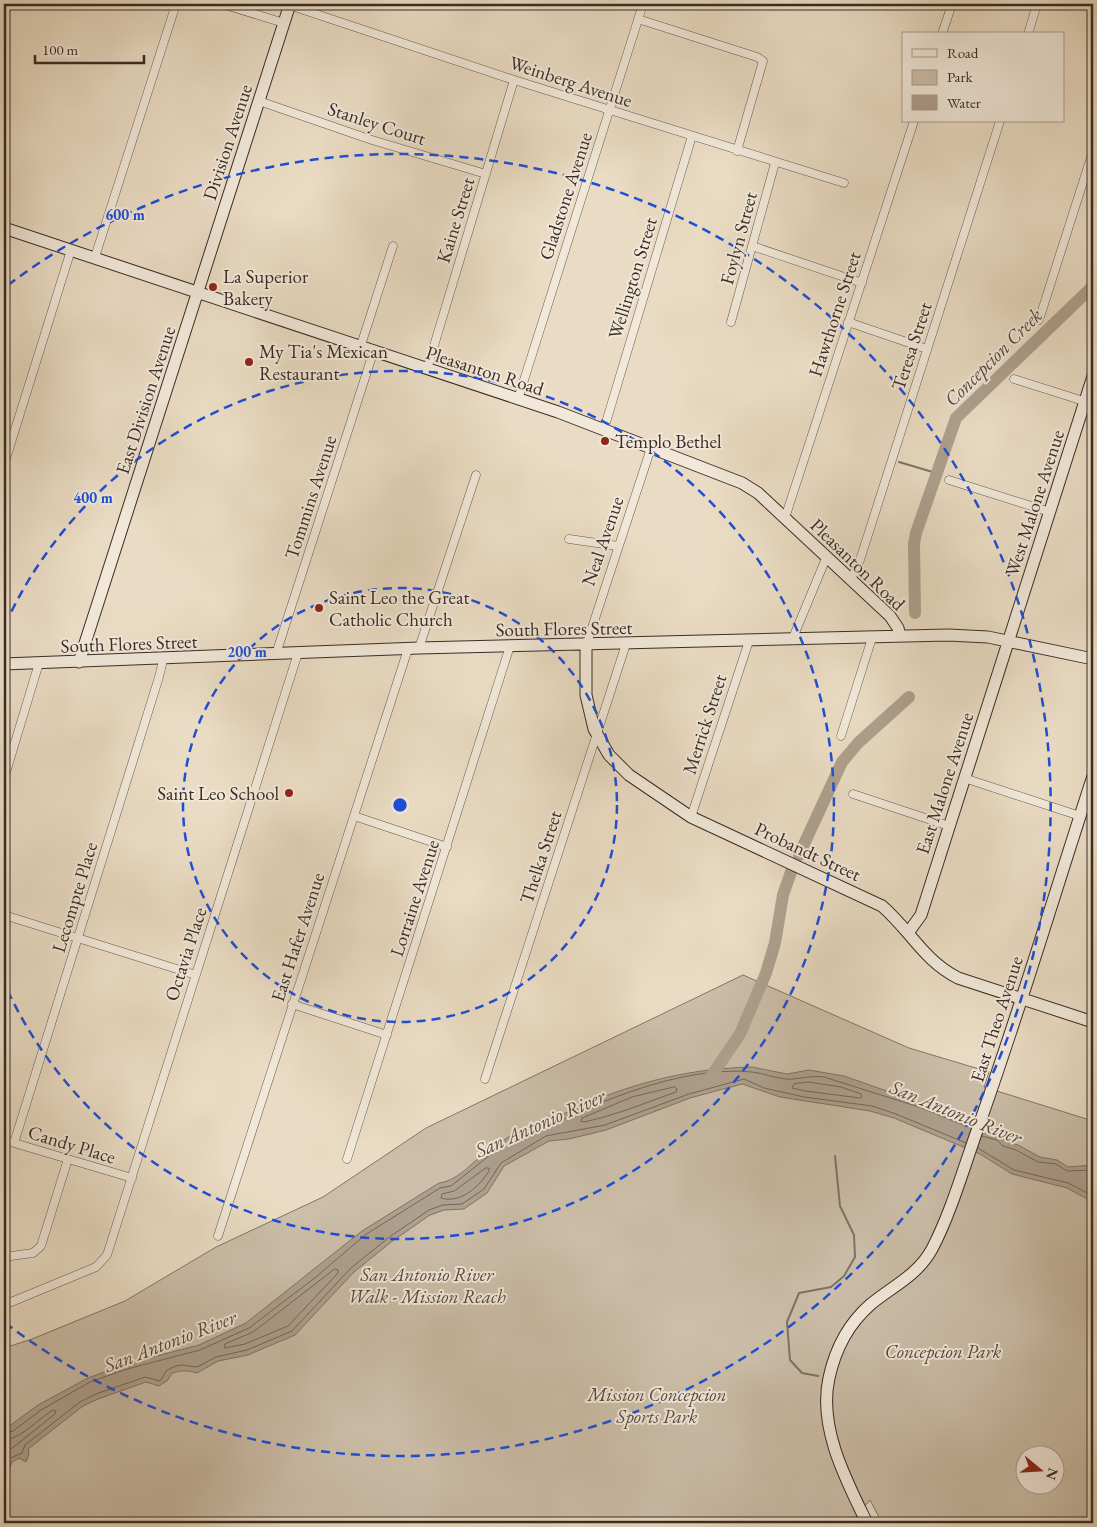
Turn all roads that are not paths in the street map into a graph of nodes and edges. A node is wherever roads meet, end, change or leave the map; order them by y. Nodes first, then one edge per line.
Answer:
1 (176, 4) edge
2 (222, 4) edge
3 (290, 4) edge
4 (643, 4) edge
5 (952, 4) edge
6 (1037, 4) edge
7 (638, 20) junction
8 (284, 23) junction
9 (943, 32) edge
10 (1029, 32) edge
11 (514, 80) junction
12 (259, 101) junction
13 (610, 110) junction
14 (914, 122) edge
15 (1000, 122) edge
16 (692, 136) junction
17 (737, 151) junction
18 (1093, 151) edge
19 (775, 163) junction
20 (486, 174) junction
21 (844, 183) dead end
22 (4, 228) edge
23 (393, 246) dead end
24 (752, 246) junction
25 (71, 250) junction
26 (95, 258) junction
27 (862, 283) junction
28 (198, 291) junction
29 (1039, 320) dead end
30 (731, 322) dead end
31 (848, 322) junction
32 (361, 345) junction
33 (927, 348) junction
34 (374, 350) junction
35 (427, 369) junction
36 (1093, 376) edge
37 (1014, 379) dead end
38 (518, 399) junction
39 (1089, 403) edge
40 (604, 429) junction
41 (650, 448) junction
42 (4, 465) edge
43 (476, 475) dead end
44 (949, 480) dead end
45 (1050, 512) junction
46 (785, 518) junction
47 (569, 539) dead end
48 (618, 546) junction
49 (826, 556) junction
50 (851, 579) junction
51 (900, 636) junction
52 (872, 638) junction
53 (749, 640) junction
54 (792, 640) junction
55 (1008, 641) junction
56 (626, 644) junction
57 (510, 646) junction
58 (586, 646) junction
59 (413, 649) junction
60 (298, 653) junction
61 (276, 654) junction
62 (1093, 659) edge
63 (163, 660) junction
64 (79, 662) junction
65 (39, 663) junction
66 (4, 664) edge
67 (597, 736) junction
68 (841, 736) dead end
69 (1093, 776) edge
70 (964, 778) junction
71 (4, 779) edge
72 (853, 794) dead end
73 (354, 816) junction
74 (1080, 816) junction
75 (691, 817) junction
76 (949, 826) junction
77 (447, 847) junction
78 (4, 915) edge
79 (908, 933) junction
80 (78, 938) junction
81 (196, 975) junction
82 (1021, 999) junction
83 (292, 1004) junction
84 (1093, 1022) edge
85 (387, 1035) junction
86 (485, 1079) dead end
87 (4, 1140) edge
88 (14, 1143) junction
89 (347, 1159) dead end
90 (68, 1160) junction
91 (132, 1178) junction
92 (218, 1236) dead end
93 (4, 1257) edge
94 (4, 1305) edge
95 (867, 1523) edge

1 - 26 street
2 - 8 street
3 - 8 main road, Division Avenue
3 - 11 street, Weinberg Avenue
4 - 7 street, Gladstone Avenue
5 - 9 street
6 - 10 street
7 - 13 street, Gladstone Avenue
7 - 17 street
8 - 12 main road, Division Avenue
11 - 13 street, Weinberg Avenue
11 - 20 street, Kaine Street
12 - 20 street, Stanley Court
12 - 28 main road, Division Avenue
13 - 16 street, Weinberg Avenue
13 - 38 street, Gladstone Avenue
14 - 27 street, Hawthorne Street
15 - 33 street, Teresa Street
16 - 17 street, Weinberg Avenue
16 - 40 street, Wellington Street
17 - 19 street, Weinberg Avenue
18 - 29 street
19 - 21 street, Weinberg Avenue
19 - 24 street, Foylyn Street
20 - 35 street, Kaine Street
22 - 25 main road, Pleasanton Road
23 - 32 street
24 - 27 street
24 - 30 street, Foylyn Street
25 - 26 main road, Pleasanton Road
25 - 42 street
26 - 28 main road, Pleasanton Road
27 - 31 street, Hawthorne Street
28 - 32 main road, Pleasanton Road
28 - 64 main road, East Division Avenue
31 - 33 street
31 - 46 street, Hawthorne Street
32 - 34 main road, Pleasanton Road
33 - 50 street, Teresa Street
34 - 35 main road, Pleasanton Road
34 - 61 street, Tommins Avenue
35 - 38 main road, Pleasanton Road
36 - 39 main road, West Malone Avenue
37 - 39 street
38 - 40 main road, Pleasanton Road
39 - 45 main road, West Malone Avenue
40 - 41 main road, Pleasanton Road
41 - 46 main road, Pleasanton Road
41 - 48 street, Neal Avenue
43 - 59 street, East Hafer Avenue
44 - 45 street
45 - 55 main road, West Malone Avenue
46 - 49 main road, Pleasanton Road
47 - 48 street
48 - 58 street, Neal Avenue
49 - 50 main road, Pleasanton Road
49 - 54 street
50 - 51 main road, Pleasanton Road
51 - 52 main road, South Flores Street
51 - 55 main road, South Flores Street
52 - 54 main road, South Flores Street
52 - 68 street
53 - 54 main road, South Flores Street
53 - 56 main road, South Flores Street
53 - 75 street, Merrick Street
55 - 62 main road, South Flores Street
55 - 70 main road, East Malone Avenue
56 - 58 main road, South Flores Street
56 - 67 street, Thelka Street
57 - 58 main road, South Flores Street
57 - 59 main road, South Flores Street
57 - 77 street, Lorraine Avenue
58 - 67 main road, Probandt Street
59 - 60 main road, South Flores Street
59 - 73 street, East Hafer Avenue
60 - 61 main road, South Flores Street
60 - 81 street, Octavia Place
61 - 63 main road, South Flores Street
63 - 64 main road, South Flores Street
63 - 80 street, Lecompte Place
64 - 65 main road, South Flores Street
65 - 66 main road, South Flores Street
65 - 71 street
67 - 75 main road, Probandt Street
67 - 86 street, Thelka Street
69 - 74 main road, East Theo Avenue
70 - 74 street
70 - 76 main road, East Malone Avenue
72 - 76 street
73 - 77 street
73 - 83 street, East Hafer Avenue
74 - 82 main road, East Theo Avenue
75 - 79 main road, Probandt Street
76 - 79 main road, East Malone Avenue
77 - 85 street, Lorraine Avenue
78 - 80 street
79 - 82 main road, Probandt Street
80 - 81 street
80 - 88 street, Lecompte Place
81 - 91 street, Octavia Place
82 - 84 main road, Probandt Street
82 - 95 main road, East Theo Avenue
83 - 85 street
83 - 92 street, East Hafer Avenue
85 - 89 street, Lorraine Avenue
87 - 88 street, Candy Place
88 - 90 street, Candy Place
90 - 91 street, Candy Place
90 - 93 street
91 - 94 street, Octavia Place

